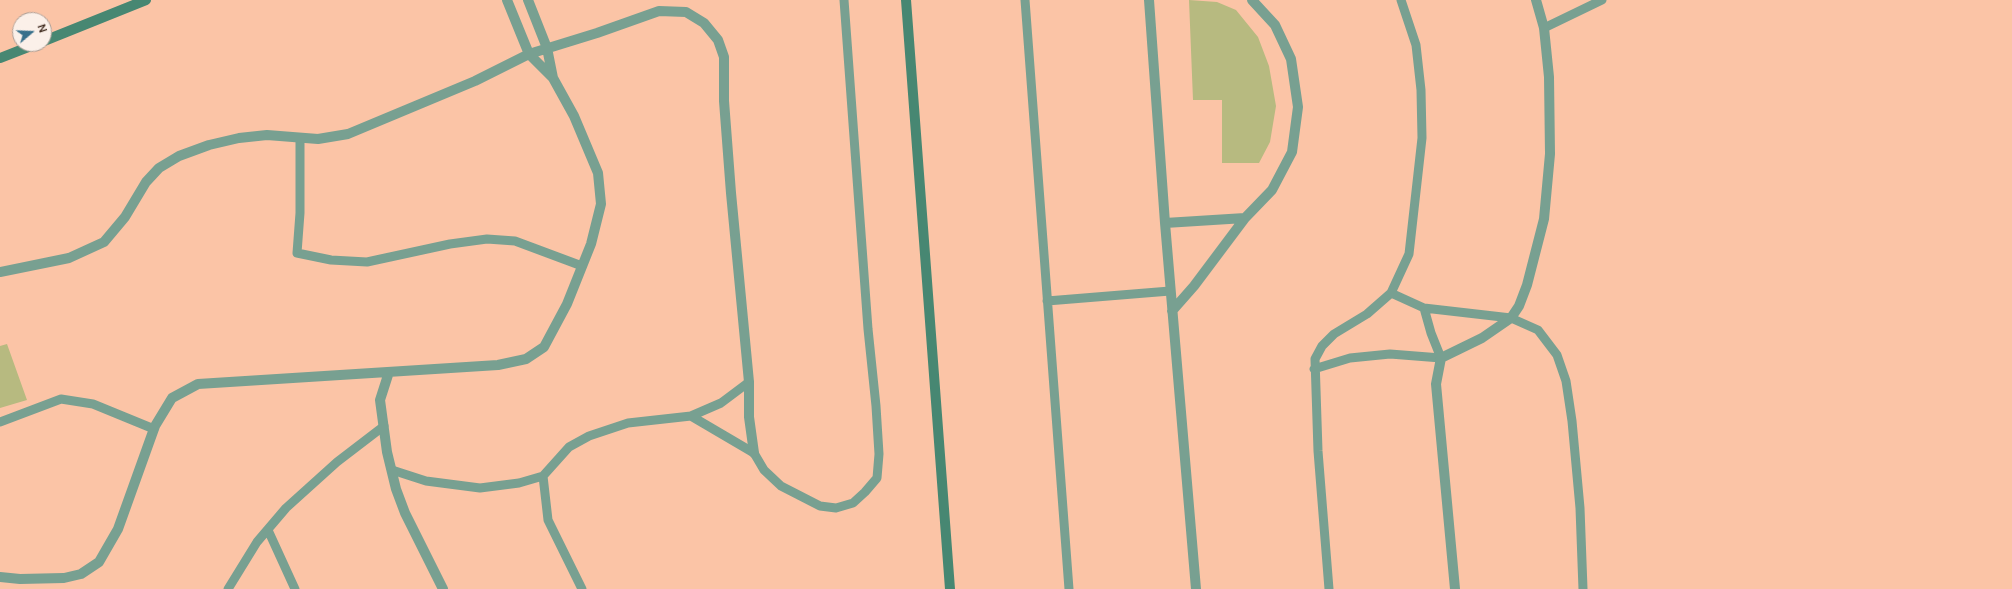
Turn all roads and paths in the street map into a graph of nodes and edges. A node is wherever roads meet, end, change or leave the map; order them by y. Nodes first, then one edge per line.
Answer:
1 (146, 0) edge
2 (507, 0) edge
3 (528, 0) edge
4 (844, 0) edge
5 (906, 0) edge
6 (1025, 0) edge
7 (1149, 0) edge
8 (1252, 0) edge
9 (1401, 0) edge
10 (1536, 0) edge
11 (1602, 0) edge
12 (1544, 28) junction
13 (52, 38) edge
14 (547, 48) junction
15 (15, 52) edge
16 (529, 54) junction
17 (0, 58) edge
18 (553, 78) junction
19 (300, 138) junction
20 (1245, 218) junction
21 (1165, 224) junction
22 (582, 266) junction
23 (0, 272) edge
24 (1170, 291) junction
25 (1391, 293) junction
26 (1047, 301) junction
27 (1424, 308) junction
28 (1172, 311) junction
29 (1511, 318) junction
30 (1441, 358) junction
31 (1314, 369) junction
32 (389, 372) junction
33 (749, 382) junction
34 (691, 416) junction
35 (0, 422) edge
36 (384, 426) junction
37 (154, 429) junction
38 (754, 452) junction
39 (392, 470) junction
40 (543, 476) junction
41 (268, 530) junction
42 (0, 577) edge
43 (228, 589) edge
44 (295, 589) edge
45 (443, 589) edge
46 (582, 589) edge
47 (950, 589) edge
48 (1069, 589) edge
49 (1196, 589) edge
50 (1329, 589) edge
51 (1455, 589) edge
52 (1583, 589) edge

1 - 13 street
2 - 16 street
3 - 14 street
4 - 38 lane
5 - 47 street
6 - 26 lane
7 - 21 street
8 - 20 street
9 - 25 lane
10 - 12 street
11 - 12 lane
12 - 29 street
14 - 16 street
14 - 18 street
14 - 33 street
15 - 17 street
16 - 18 street
16 - 19 street
18 - 22 street
19 - 22 lane
19 - 23 street
20 - 21 street
20 - 28 street
21 - 24 street
22 - 32 street
24 - 26 lane
24 - 28 street
25 - 27 lane
25 - 31 lane
26 - 48 lane
27 - 29 lane
27 - 30 lane
28 - 49 street
29 - 30 street
29 - 52 lane
30 - 31 lane
30 - 51 street
31 - 50 lane
32 - 36 street
32 - 37 street
33 - 34 lane
33 - 38 street
34 - 38 lane
34 - 40 lane
35 - 37 lane
36 - 39 street
36 - 41 lane
37 - 42 street
39 - 40 lane
39 - 45 street
40 - 46 lane
41 - 43 lane
41 - 44 lane

